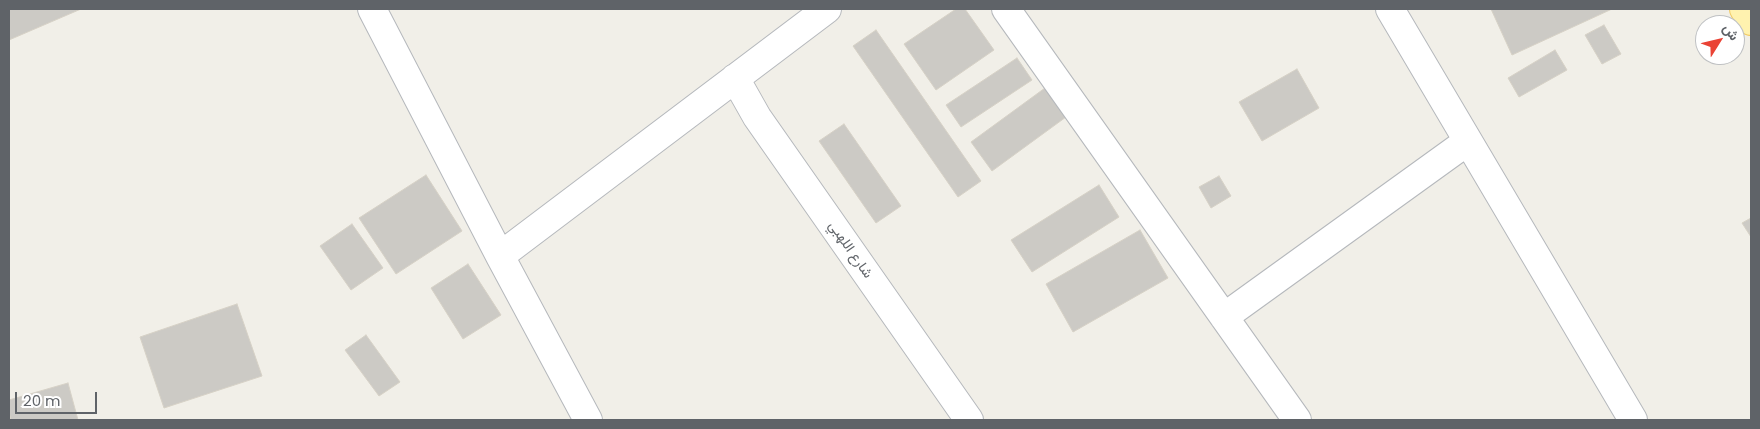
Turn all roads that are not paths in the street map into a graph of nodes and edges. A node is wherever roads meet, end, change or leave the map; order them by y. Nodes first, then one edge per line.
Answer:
1 (372, 9) edge
2 (827, 9) edge
3 (1006, 9) edge
4 (1390, 9) edge
5 (1744, 9) edge
6 (1751, 20) edge
7 (735, 78) junction
8 (1468, 141) junction
9 (500, 256) junction
10 (1224, 317) junction
11 (588, 420) edge
12 (969, 420) edge
13 (1297, 420) edge
14 (1633, 420) edge

1 - 9 street
2 - 7 street
3 - 10 street
4 - 8 street
5 - 6 main road
7 - 9 street
7 - 12 street, شارع اللهبي
8 - 10 street
8 - 14 street
9 - 11 street
10 - 13 street

